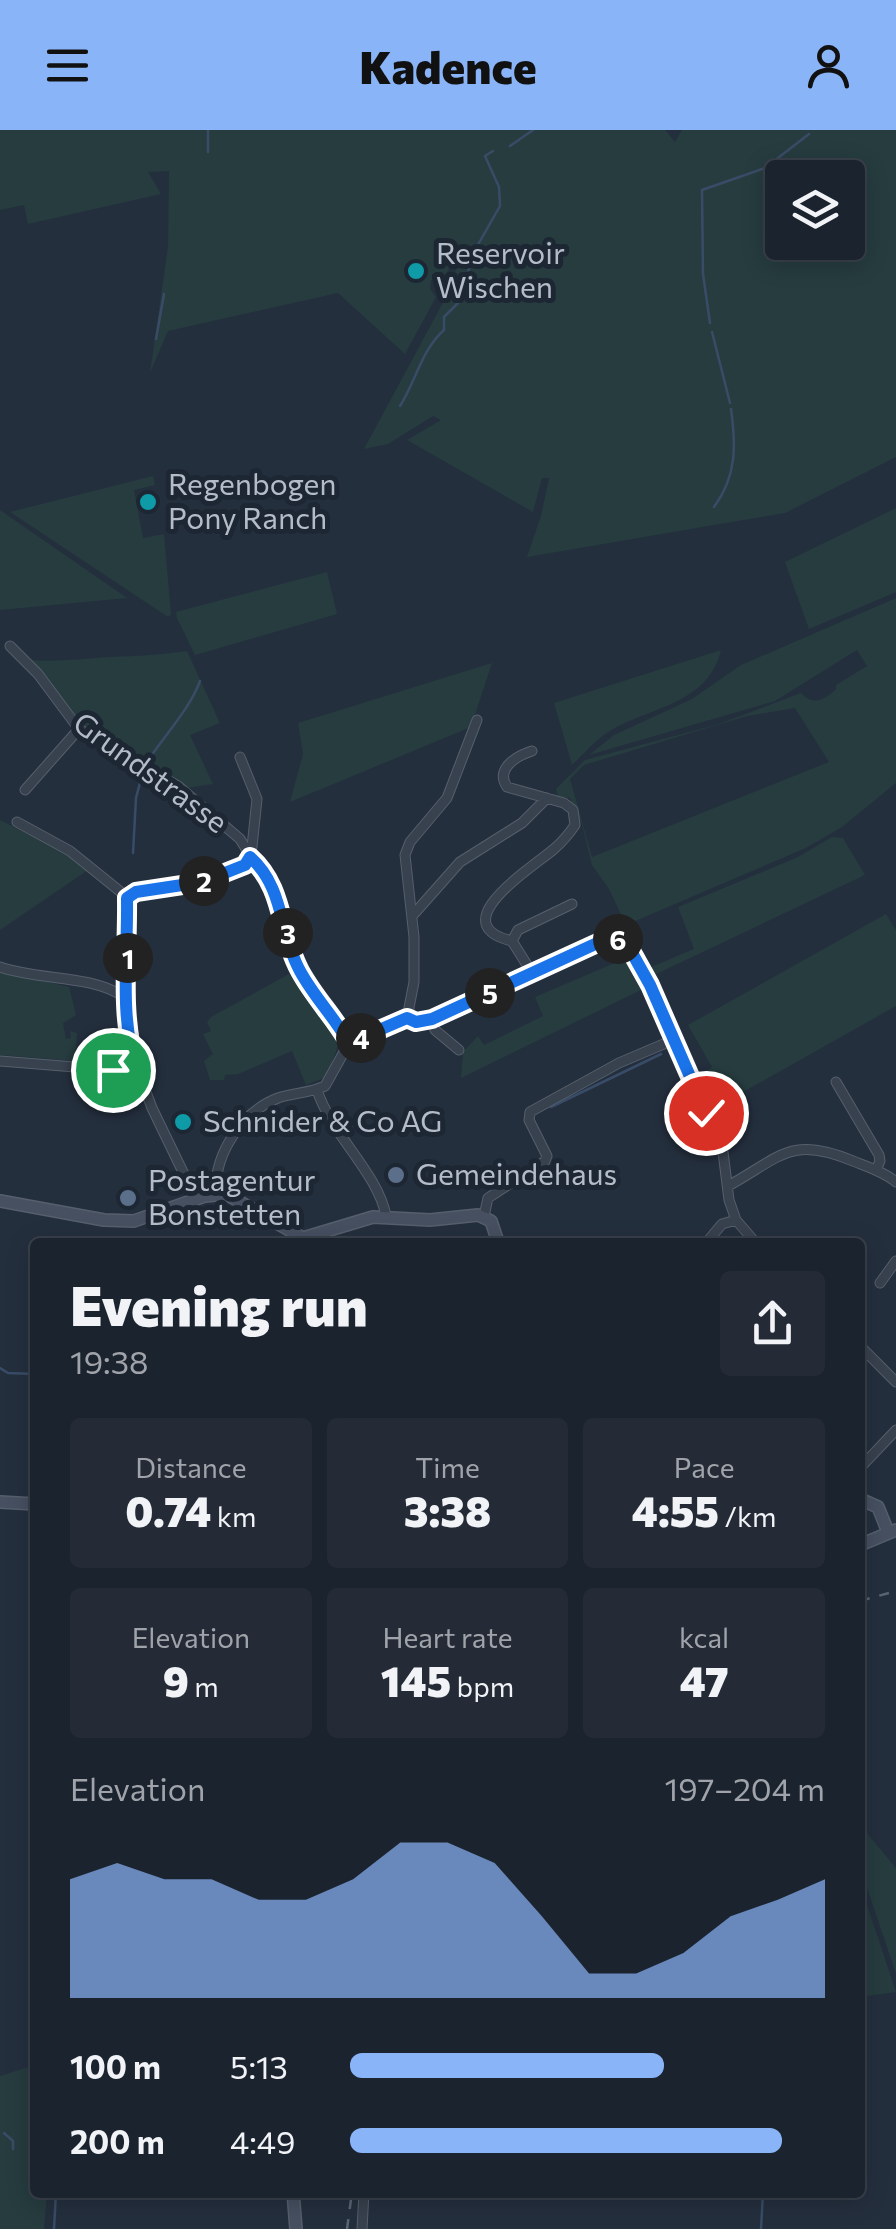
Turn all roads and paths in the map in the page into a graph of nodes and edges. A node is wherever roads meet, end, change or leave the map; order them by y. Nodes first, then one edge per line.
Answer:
1 (10, 646) dead end
2 (477, 720) dead end
3 (79, 728) junction
4 (532, 751) dead end
5 (240, 757) dead end
6 (25, 790) dead end
7 (546, 798) junction
8 (17, 822) dead end
9 (250, 857) junction
10 (127, 898) junction
11 (572, 904) dead end
12 (414, 915) junction
13 (512, 941) junction
14 (0, 967) edge
15 (532, 973) junction
16 (123, 996) junction
17 (407, 1018) junction
18 (432, 1019) junction
19 (674, 1040) junction
20 (349, 1043) junction
21 (459, 1050) dead end
22 (0, 1060) edge
23 (137, 1072) junction
24 (836, 1082) dead end
25 (317, 1090) junction
26 (876, 1170) junction
27 (894, 1177) edge
28 (728, 1186) junction
29 (216, 1193) junction
30 (196, 1199) junction
31 (0, 1201) edge
32 (386, 1216) junction
33 (484, 1216) junction
34 (736, 1220) junction
35 (301, 1238) edge
36 (309, 1238) edge
37 (497, 1238) edge
38 (710, 1238) edge
39 (752, 1238) edge
40 (896, 1261) edge
41 (880, 1283) dead end
42 (865, 1351) edge
43 (896, 1382) edge
44 (896, 1430) edge
45 (865, 1463) edge
46 (865, 1501) edge
47 (0, 1502) edge
48 (30, 1504) edge
49 (892, 1531) edge
50 (865, 1543) edge
51 (293, 2198) edge
52 (364, 2198) edge
53 (296, 2229) edge
54 (362, 2229) edge

1 - 3 street, Grundstrasse
2 - 12 street
3 - 6 street
3 - 9 street, Grundstrasse
4 - 7 street
5 - 9 street
7 - 12 street
7 - 13 street
8 - 10 street
9 - 10 street
9 - 20 street, Grundstrasse
10 - 16 street
11 - 13 street
12 - 17 street
13 - 15 street
14 - 16 street
15 - 18 street
15 - 19 street
16 - 23 street
17 - 18 street
17 - 20 street
18 - 21 street
19 - 28 street
19 - 33 street
20 - 25 street
22 - 23 street
23 - 30 street
24 - 26 street
25 - 29 street
25 - 32 street
26 - 27 street
26 - 28 street
28 - 34 street
29 - 30 street
29 - 35 street
30 - 31 street
32 - 33 street
32 - 36 street
33 - 37 street
34 - 38 street
34 - 39 street
40 - 41 street
42 - 43 street
44 - 45 street
46 - 49 street
47 - 48 street
49 - 50 street
51 - 53 street
52 - 54 street

